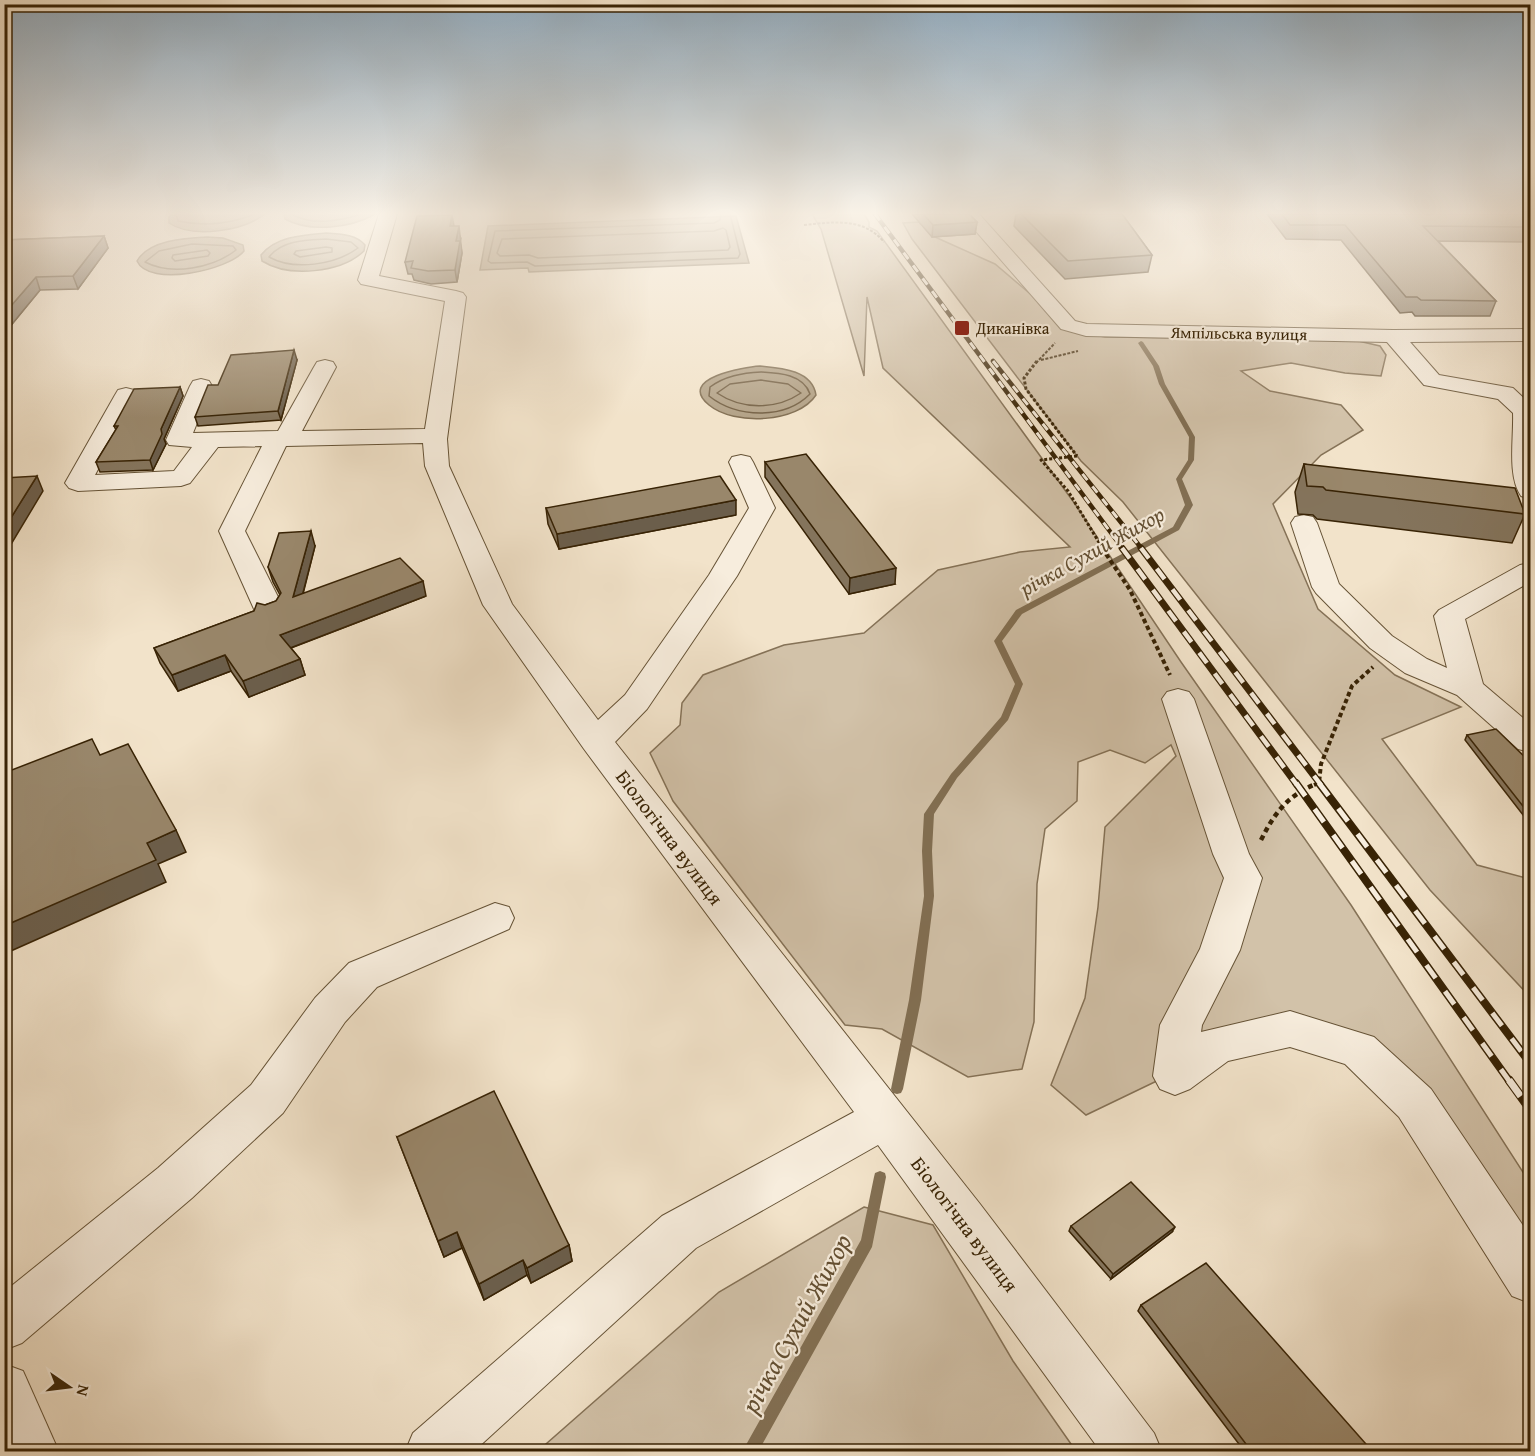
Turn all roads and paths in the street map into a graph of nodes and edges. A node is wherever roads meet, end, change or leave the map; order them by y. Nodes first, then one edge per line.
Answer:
1 (378, 282) edge
2 (1034, 282) edge
3 (1077, 328) junction
4 (1530, 335) edge
5 (1393, 336) junction
6 (325, 367) dead end
7 (201, 386) dead end
8 (126, 395) dead end
9 (436, 436) junction
10 (282, 438) junction
11 (211, 439) junction
12 (741, 462) dead end
13 (1528, 475) edge
14 (1304, 523) edge
15 (1530, 571) edge
16 (269, 609) edge
17 (1378, 663) dead end
18 (1468, 688) junction
19 (1178, 699) joint
20 (596, 741) junction
21 (1530, 741) edge
22 (1243, 878) junction
23 (495, 918) dead end
24 (884, 1118) junction
25 (1530, 1279) edge
26 (4, 1325) edge
27 (4, 1390) edge
28 (1120, 1446) edge
29 (32, 1452) edge
30 (432, 1452) edge

1 - 9 street, Біологічна вулиця
2 - 3 street
3 - 5 street, Ямпільська вулиця
3 - 19 path
4 - 5 street, Ямпільська вулиця
5 - 13 street
6 - 10 street
7 - 11 street
8 - 11 street
9 - 10 street
9 - 20 street, Біологічна вулиця
10 - 11 street
10 - 16 street
12 - 20 street
14 - 18 street
15 - 18 street
17 - 22 path
18 - 21 street
19 - 22 street
20 - 24 street, Біологічна вулиця
22 - 25 street
23 - 26 street
24 - 28 street, Біологічна вулиця
24 - 30 street
27 - 29 street

